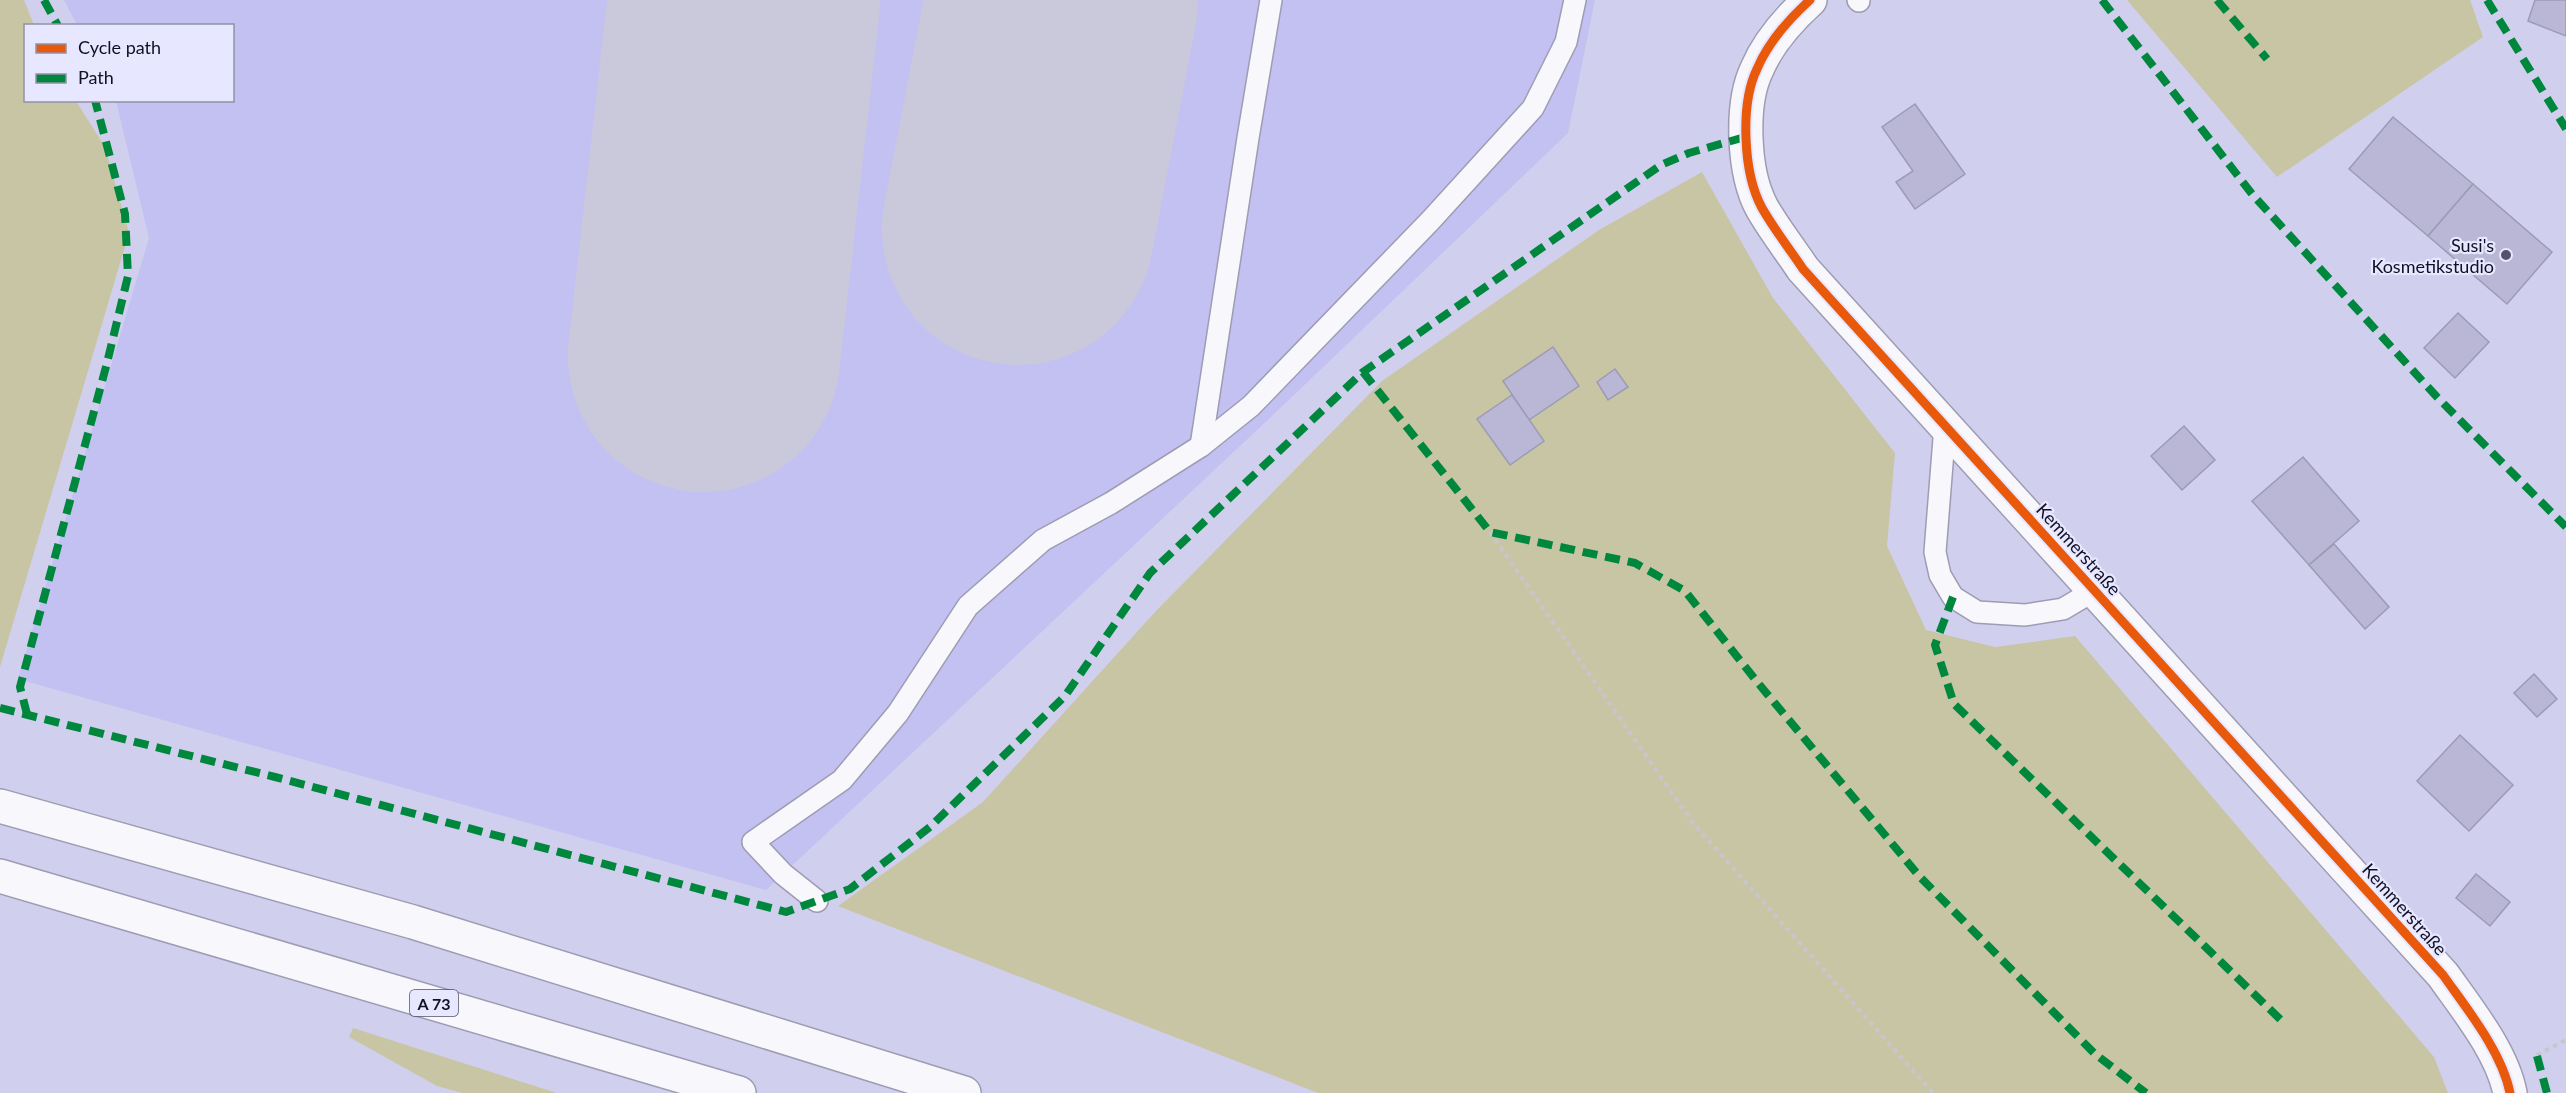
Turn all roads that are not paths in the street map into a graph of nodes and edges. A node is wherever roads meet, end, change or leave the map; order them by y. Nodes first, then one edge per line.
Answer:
1 (1271, 0) edge
2 (1575, 0) edge
3 (1810, 0) edge
4 (1945, 426) junction
5 (1201, 446) junction
6 (2095, 590) junction
7 (0, 806) edge
8 (0, 876) edge
9 (817, 901) dead end
10 (739, 1093) edge
11 (964, 1093) edge
12 (2510, 1093) edge

1 - 5 lane
2 - 5 lane
3 - 4 main road, Kemmerstraße
4 - 6 main road, Kemmerstraße
4 - 6 lane
5 - 9 lane
6 - 12 main road, Kemmerstraße
7 - 11 main road
8 - 10 main road, A 73

